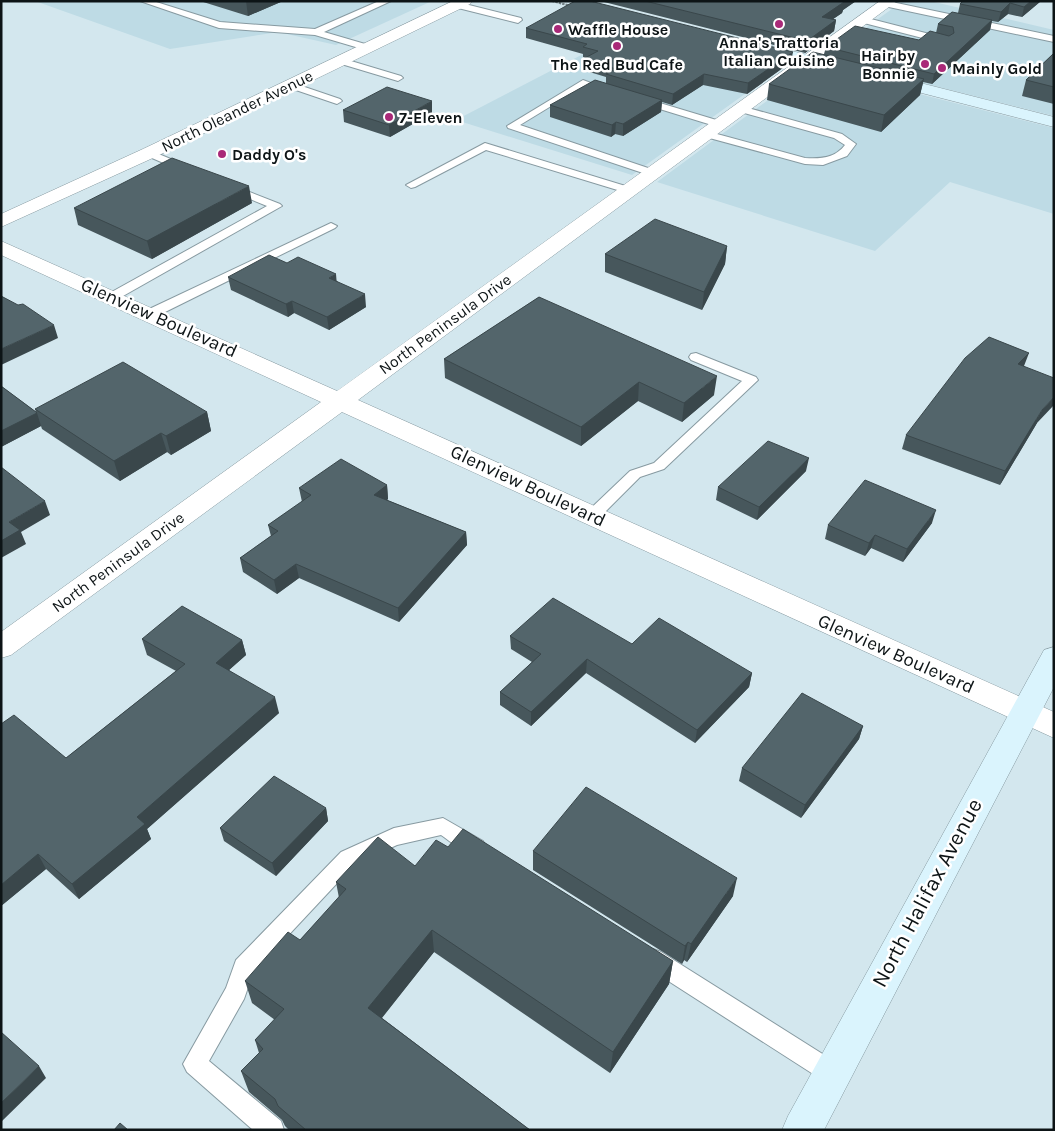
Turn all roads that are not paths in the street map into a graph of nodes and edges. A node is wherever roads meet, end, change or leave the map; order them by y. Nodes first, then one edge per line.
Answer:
1 (144, 1) edge
2 (387, 1) edge
3 (888, 2) edge
4 (461, 3) edge
5 (518, 20) dead end
6 (863, 20) junction
7 (316, 32) junction
8 (1054, 39) edge
9 (947, 41) edge
10 (741, 43) edge
11 (369, 48) junction
12 (807, 60) junction
13 (341, 61) junction
14 (398, 78) dead end
15 (290, 85) junction
16 (337, 101) dead end
17 (741, 109) junction
18 (1054, 122) edge
19 (713, 129) junction
20 (149, 153) junction
21 (196, 173) edge
22 (653, 173) junction
23 (223, 184) edge
24 (412, 185) dead end
25 (628, 190) junction
26 (4, 221) edge
27 (331, 226) dead end
28 (1, 247) edge
29 (112, 297) junction
30 (150, 314) junction
31 (696, 357) dead end
32 (340, 400) junction
33 (593, 515) junction
34 (1, 648) edge
35 (1054, 658) edge
36 (1039, 719) edge
37 (490, 856) edge
38 (636, 949) edge
39 (832, 1073) junction
40 (272, 1130) edge
41 (802, 1130) edge

1 - 7 lane
2 - 7 lane
3 - 6 street, North Peninsula Drive
3 - 8 lane
4 - 5 lane
4 - 11 street, North Oleander Avenue
6 - 9 lane
6 - 12 street, North Peninsula Drive
7 - 11 lane
10 - 12 main road
11 - 13 street, North Oleander Avenue
12 - 17 street, North Peninsula Drive
12 - 18 main road
13 - 14 lane
13 - 15 street, North Oleander Avenue
15 - 16 lane
15 - 20 street, North Oleander Avenue
17 - 19 street, North Peninsula Drive
17 - 19 lane
19 - 22 street, North Peninsula Drive
19 - 22 lane
20 - 21 lane
20 - 26 street, North Oleander Avenue
22 - 25 street, North Peninsula Drive
23 - 29 lane
24 - 25 lane
25 - 32 street, North Peninsula Drive
27 - 30 lane
28 - 29 street, Glenview Boulevard
29 - 30 street, Glenview Boulevard
30 - 32 street, Glenview Boulevard
31 - 33 lane
32 - 33 street, Glenview Boulevard
32 - 34 street, North Peninsula Drive
33 - 36 street, Glenview Boulevard
35 - 36 main road, North Halifax Avenue
36 - 39 main road, North Halifax Avenue
37 - 40 lane
38 - 39 lane
39 - 41 main road, North Halifax Avenue

